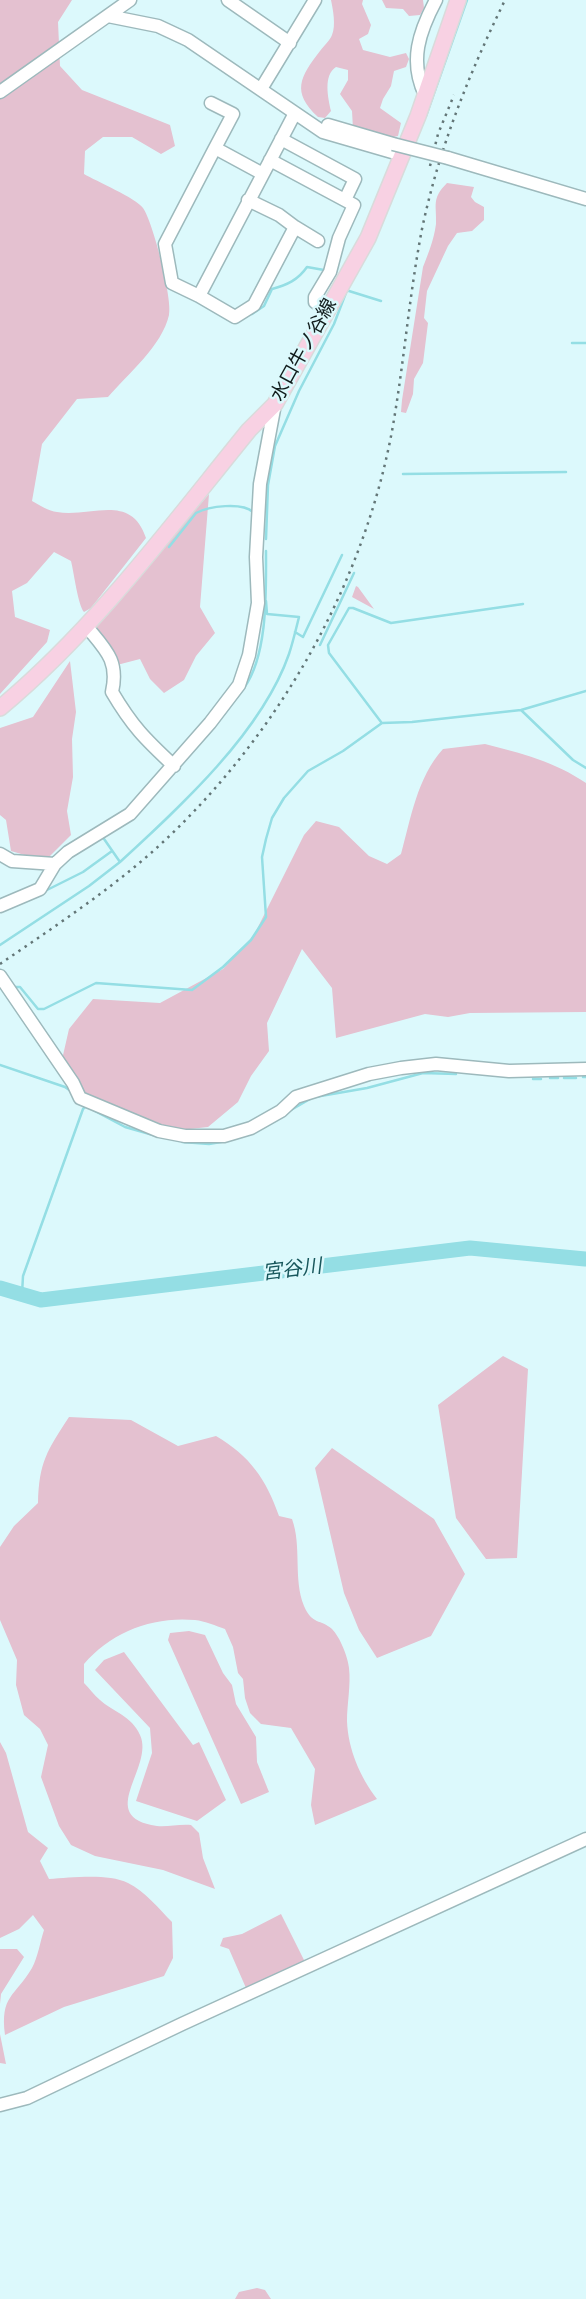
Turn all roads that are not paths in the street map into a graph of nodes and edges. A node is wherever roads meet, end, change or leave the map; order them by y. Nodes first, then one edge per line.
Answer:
1 (130, 0) edge
2 (228, 0) edge
3 (315, 0) edge
4 (436, 0) edge
5 (458, 0) edge
6 (108, 16) junction
7 (290, 43) junction
8 (261, 89) junction
9 (0, 92) edge
10 (425, 95) junction
11 (211, 103) dead end
12 (295, 113) junction
13 (281, 139) junction
14 (215, 148) junction
15 (270, 160) junction
16 (322, 161) junction
17 (263, 174) junction
18 (312, 182) junction
19 (586, 199) edge
20 (248, 200) junction
21 (346, 200) junction
22 (295, 227) junction
23 (318, 241) dead end
24 (198, 296) junction
25 (327, 310) junction
26 (275, 404) junction
27 (87, 627) junction
28 (0, 708) edge
29 (174, 766) junction
30 (0, 854) edge
31 (55, 864) junction
32 (0, 906) edge
33 (0, 976) edge
34 (586, 1070) edge
35 (586, 1839) edge
36 (0, 2105) edge

1 - 6 street
2 - 7 street
3 - 7 street
4 - 10 street
5 - 10 main road, 水口牛ノ谷線
6 - 8 street
6 - 9 street
7 - 8 street
8 - 12 street
10 - 25 main road, 水口牛ノ谷線
11 - 14 street
12 - 13 street
12 - 19 street, bridge
13 - 15 street
13 - 16 street
14 - 17 street
14 - 24 street
15 - 17 street
15 - 18 street
16 - 18 street
16 - 21 street
17 - 20 street
18 - 21 street
20 - 22 street
20 - 24 street
21 - 25 street
22 - 23 street
22 - 24 street
25 - 26 main road, 水口牛ノ谷線
26 - 27 main road, 水口牛ノ谷線
26 - 29 street
27 - 28 main road, 水口牛ノ谷線
27 - 29 street
29 - 31 street
30 - 31 street
31 - 32 street
33 - 34 street
35 - 36 street

